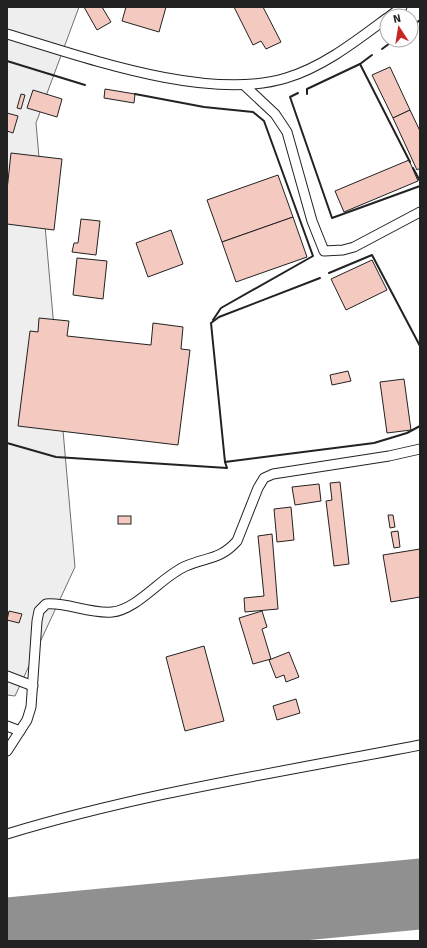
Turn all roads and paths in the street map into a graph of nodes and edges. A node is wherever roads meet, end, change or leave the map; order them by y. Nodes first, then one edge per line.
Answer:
1 (379, 24) edge
2 (7, 34) edge
3 (244, 85) junction
4 (420, 212) edge
5 (420, 449) edge
6 (7, 676) edge
7 (33, 686) junction
8 (7, 726) edge
9 (20, 731) junction
10 (420, 745) edge
11 (7, 751) edge
12 (7, 834) edge

1 - 3 street
2 - 3 street
3 - 4 street
5 - 7 street
6 - 7 street
7 - 9 street
8 - 9 street
9 - 11 street
10 - 12 street

